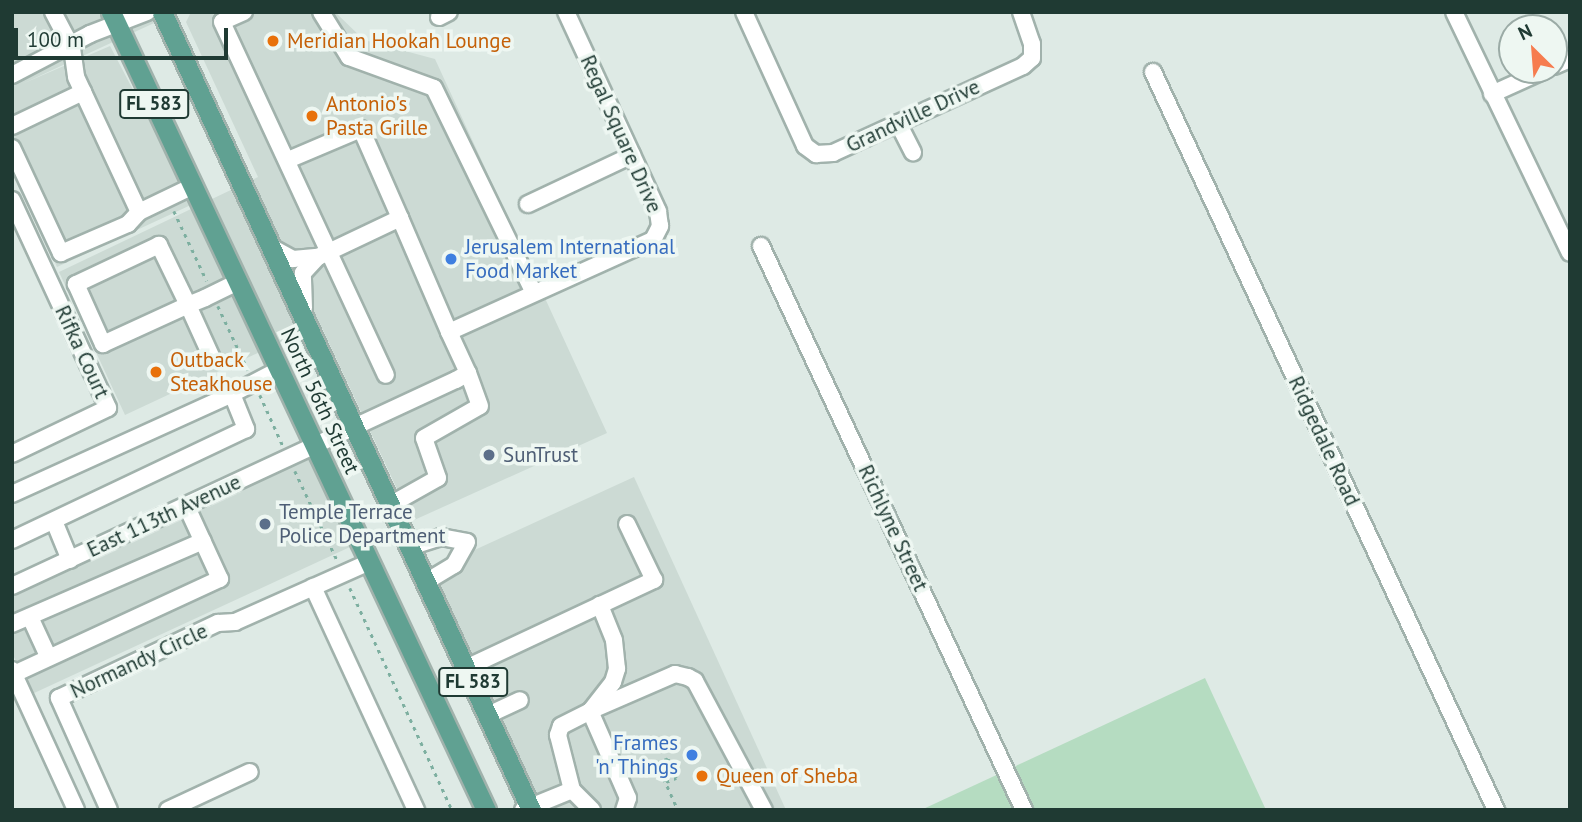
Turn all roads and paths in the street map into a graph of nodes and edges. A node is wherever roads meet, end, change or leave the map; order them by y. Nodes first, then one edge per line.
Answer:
1 (52, 12) edge
2 (147, 12) edge
3 (162, 12) edge
4 (244, 12) edge
5 (321, 12) edge
6 (566, 12) edge
7 (744, 12) edge
8 (1021, 12) edge
9 (1454, 12) edge
10 (114, 17) edge
11 (72, 48) junction
12 (1153, 72) dead end
13 (12, 75) edge
14 (1514, 84) edge
15 (83, 92) junction
16 (1492, 94) junction
17 (898, 123) junction
18 (12, 126) edge
19 (12, 148) edge
20 (913, 152) dead end
21 (632, 155) junction
22 (288, 160) junction
23 (193, 186) junction
24 (12, 200) edge
25 (528, 204) dead end
26 (174, 211) dead end
27 (139, 212) junction
28 (400, 219) junction
29 (761, 246) dead end
30 (271, 247) junction
31 (1568, 247) edge
32 (324, 254) junction
33 (239, 282) junction
34 (534, 293) junction
35 (213, 294) junction
36 (188, 305) junction
37 (308, 327) junction
38 (449, 332) junction
39 (212, 358) dead end
40 (280, 369) junction
41 (468, 373) junction
42 (386, 375) dead end
43 (254, 382) junction
44 (232, 394) junction
45 (354, 426) junction
46 (316, 445) junction
47 (12, 454) edge
48 (288, 457) junction
49 (12, 494) edge
50 (186, 505) junction
51 (390, 505) junction
52 (54, 521) junction
53 (627, 524) dead end
54 (12, 540) edge
55 (202, 541) junction
56 (410, 547) junction
57 (70, 560) junction
58 (370, 562) junction
59 (343, 574) junction
60 (426, 582) junction
61 (12, 586) edge
62 (313, 587) junction
63 (600, 605) junction
64 (30, 617) junction
65 (12, 624) edge
66 (48, 656) junction
67 (466, 668) junction
68 (13, 672) edge
69 (59, 698) junction
70 (520, 700) dead end
71 (590, 710) junction
72 (31, 711) junction
73 (488, 715) junction
74 (250, 772) dead end
75 (666, 782) junction
76 (572, 790) junction
77 (528, 809) edge
78 (76, 810) edge
79 (109, 810) edge
80 (167, 810) edge
81 (416, 810) edge
82 (452, 810) edge
83 (486, 810) edge
84 (592, 810) edge
85 (624, 810) edge
86 (678, 810) edge
87 (764, 810) edge
88 (1024, 810) edge
89 (1496, 810) edge

1 - 11 street
2 - 10 street
3 - 30 main road, North 56th Street / FL 583
4 - 22 street
5 - 34 street
6 - 21 street, Regal Square Drive
7 - 17 street, Grandville Drive
8 - 17 street, Grandville Drive
9 - 16 street
10 - 11 street
10 - 23 main road, North 56th Street / FL 583
11 - 13 street
11 - 15 street
12 - 89 street, Ridgedale Road
14 - 16 street
15 - 18 street
15 - 27 street
16 - 31 street
17 - 20 street
19 - 27 street
21 - 25 street
21 - 34 street, Regal Square Drive
22 - 28 street
22 - 32 street
23 - 27 street
23 - 33 main road, North 56th Street / FL 583
24 - 47 street, Rifka Court
26 - 35 path
28 - 32 street
28 - 38 street
29 - 88 street, Richlyne Street
30 - 32 street
30 - 37 main road, North 56th Street / FL 583
32 - 37 street
32 - 42 street
33 - 35 street
33 - 40 main road, North 56th Street / FL 583
34 - 38 street, Regal Square Drive
35 - 36 street
35 - 43 path
36 - 36 street
36 - 39 street
37 - 45 main road, North 56th Street / FL 583
38 - 41 street
40 - 43 street
40 - 46 main road, North 56th Street / FL 583
41 - 45 street
41 - 51 street
43 - 44 street
43 - 48 path
44 - 49 street
44 - 52 street
45 - 46 street, East 113th Avenue
45 - 51 main road, North 56th Street / FL 583
46 - 48 street, East 113th Avenue
46 - 58 main road, North 56th Street / FL 583
48 - 50 street, East 113th Avenue
48 - 59 path
50 - 55 street
50 - 57 street, East 113th Avenue
51 - 56 main road, North 56th Street / FL 583
52 - 54 street
52 - 57 street
53 - 63 street
55 - 64 street
55 - 66 street
56 - 60 main road, North 56th Street / FL 583
56 - 60 street
57 - 61 street, East 113th Avenue
58 - 59 street, Normandy Circle
58 - 83 main road, North 56th Street / FL 583
59 - 62 street, Normandy Circle
59 - 82 path
60 - 67 main road, North 56th Street / FL 583
62 - 69 street, Normandy Circle
62 - 81 street
63 - 67 street
63 - 71 street
64 - 65 street
64 - 66 street
66 - 68 street
67 - 73 main road, North 56th Street / FL 583
68 - 72 street
69 - 72 street
69 - 79 street, Normandy Circle
70 - 73 street
71 - 76 street
71 - 85 street
71 - 87 street
72 - 78 street
73 - 77 main road, North 56th Street / FL 583
74 - 80 street
75 - 75 path
75 - 86 path
76 - 77 street
76 - 84 street

